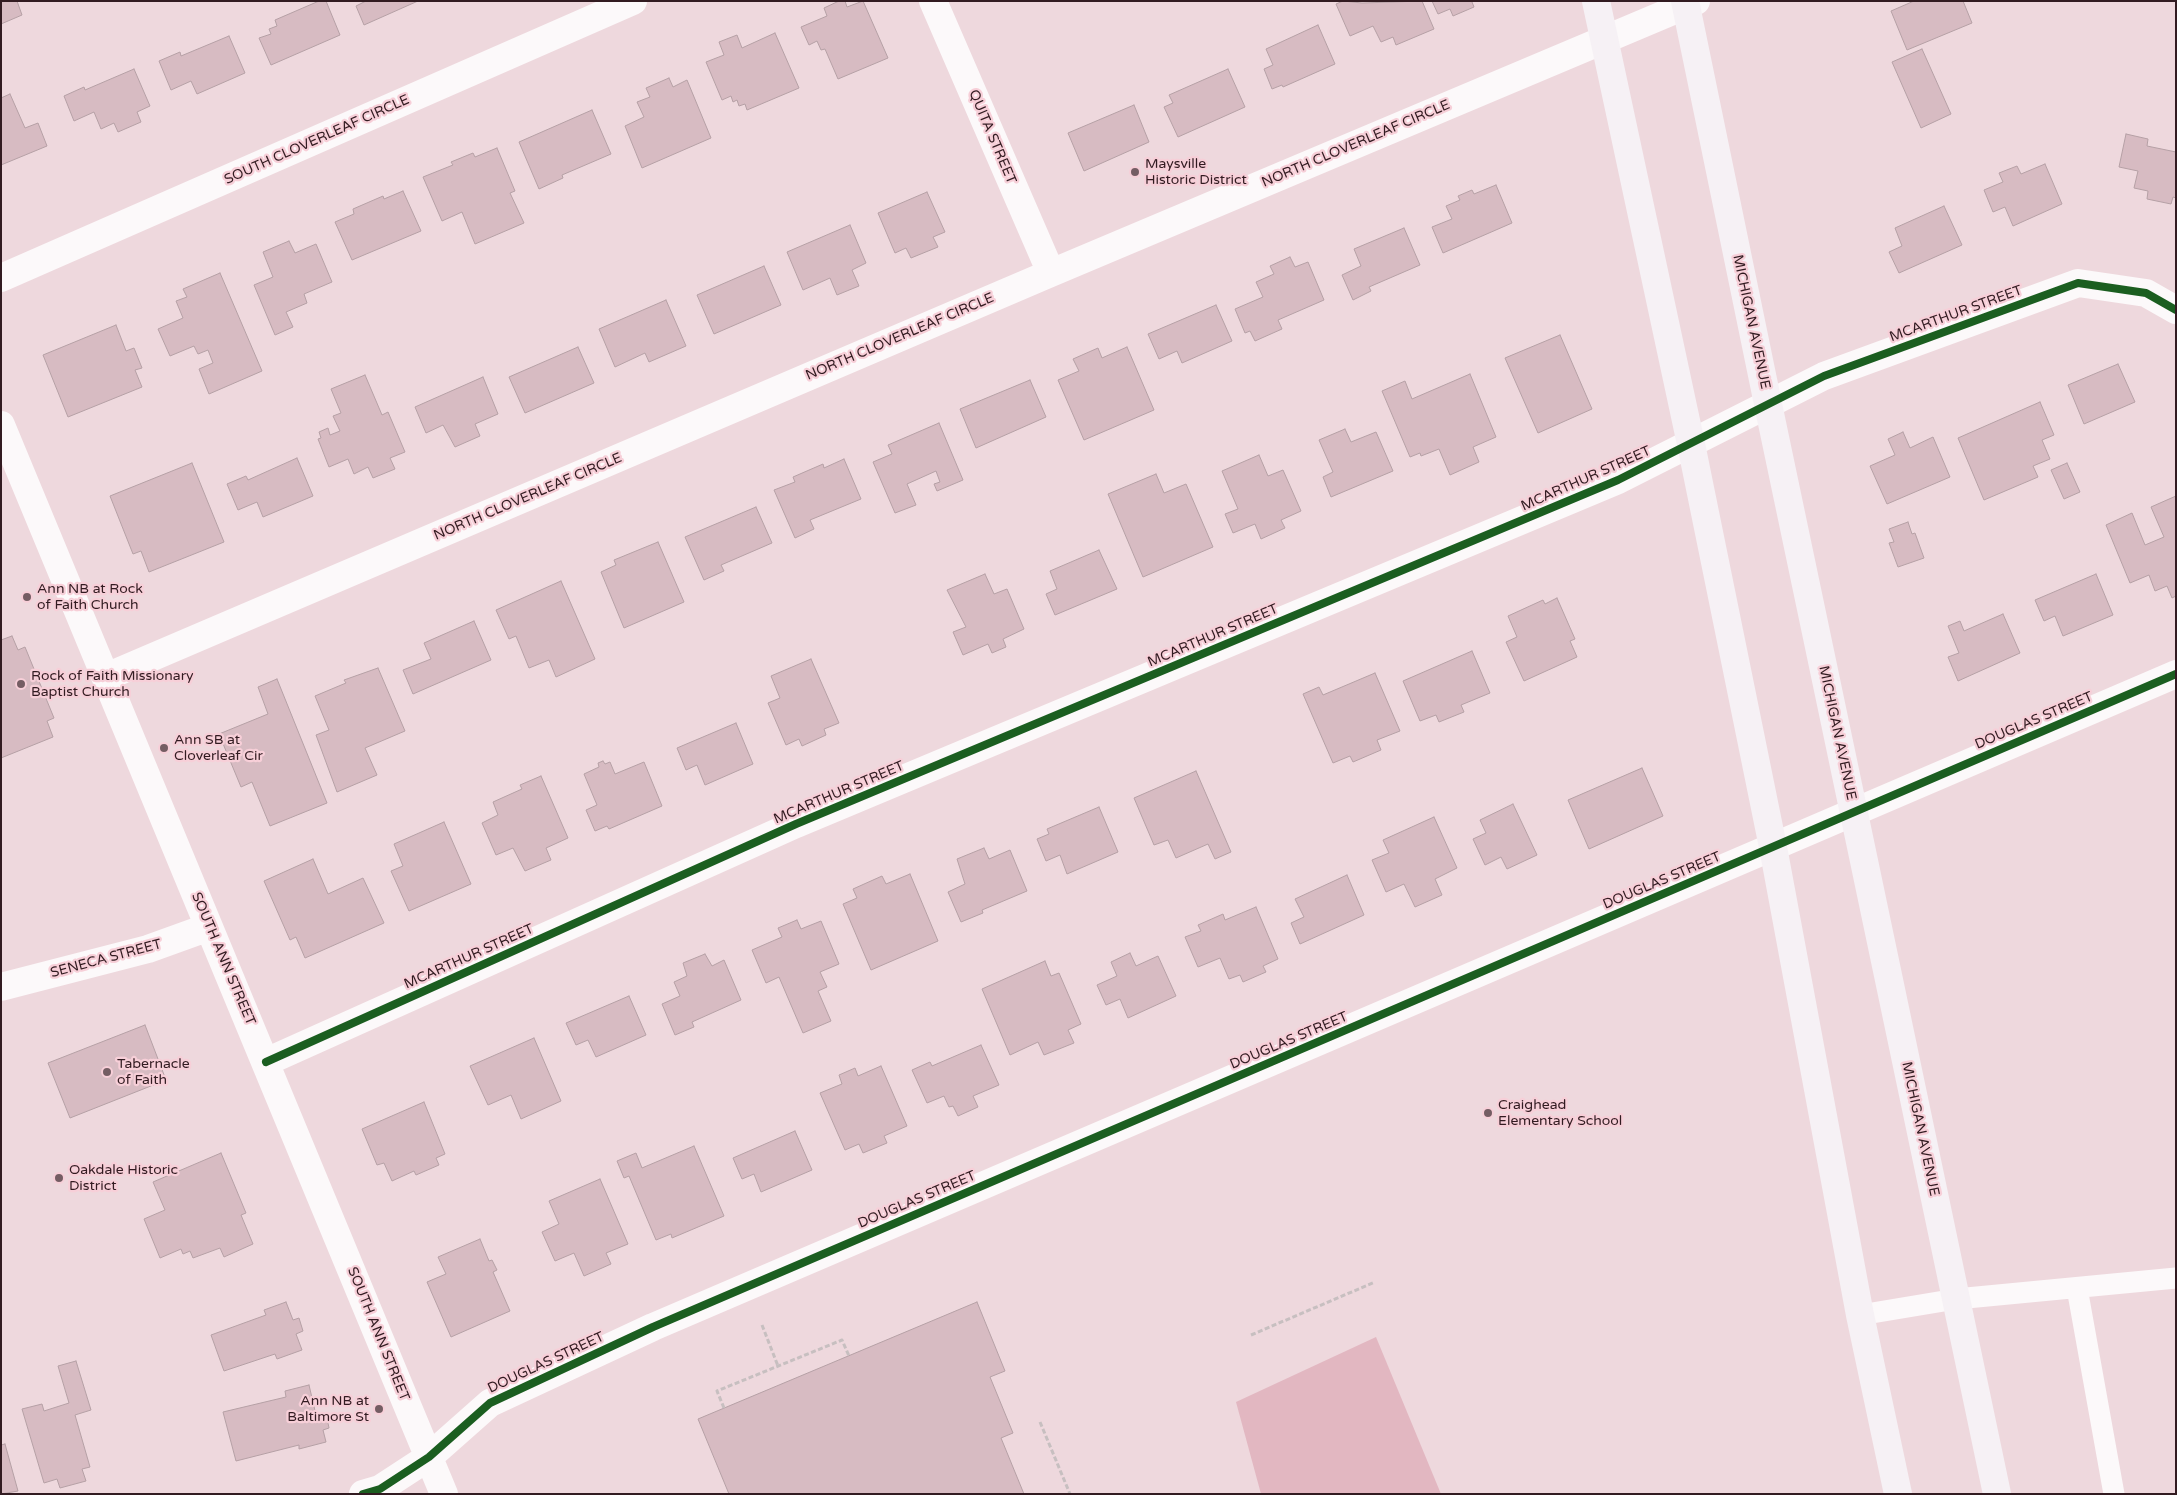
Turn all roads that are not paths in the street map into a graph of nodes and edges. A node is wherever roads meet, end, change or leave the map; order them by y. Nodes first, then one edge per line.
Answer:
1 (632, 1) edge
2 (933, 1) edge
3 (1596, 1) edge
4 (1689, 3) edge
5 (1603, 40) junction
6 (1051, 273) junction
7 (1, 278) edge
8 (2176, 310) edge
9 (1768, 404) junction
10 (1, 425) edge
11 (1691, 444) junction
12 (2176, 674) edge
13 (106, 677) junction
14 (1853, 813) junction
15 (1773, 847) junction
16 (209, 927) junction
17 (1, 987) edge
18 (266, 1062) junction
19 (2176, 1278) edge
20 (2077, 1288) junction
21 (1956, 1299) junction
22 (1860, 1315) junction
23 (429, 1457) junction
24 (364, 1494) edge
25 (444, 1494) edge
26 (1898, 1494) edge
27 (1997, 1494) edge
28 (2114, 1494) edge

1 - 7 street, SOUTH CLOVERLEAF CIRCLE
2 - 6 street, QUITA STREET
3 - 5 main road
4 - 5 street, NORTH CLOVERLEAF CIRCLE
4 - 9 main road, MICHIGAN AVENUE
5 - 6 street, NORTH CLOVERLEAF CIRCLE
5 - 11 main road
6 - 13 street, NORTH CLOVERLEAF CIRCLE
8 - 9 street, MCARTHUR STREET
9 - 11 street, MCARTHUR STREET
9 - 14 main road, MICHIGAN AVENUE
10 - 13 street, SOUTH ANN STREET
11 - 15 main road
11 - 18 street, MCARTHUR STREET
12 - 14 street, DOUGLAS STREET
13 - 16 street, SOUTH ANN STREET
14 - 15 street, DOUGLAS STREET
14 - 21 main road, MICHIGAN AVENUE
15 - 22 main road
15 - 23 street, DOUGLAS STREET
16 - 17 street, SENECA STREET
16 - 18 street, SOUTH ANN STREET
18 - 23 street, SOUTH ANN STREET
19 - 20 lane
20 - 21 lane
20 - 28 lane
21 - 22 lane
21 - 27 main road, MICHIGAN AVENUE
22 - 26 main road
23 - 24 street, DOUGLAS STREET
23 - 25 street, SOUTH ANN STREET

